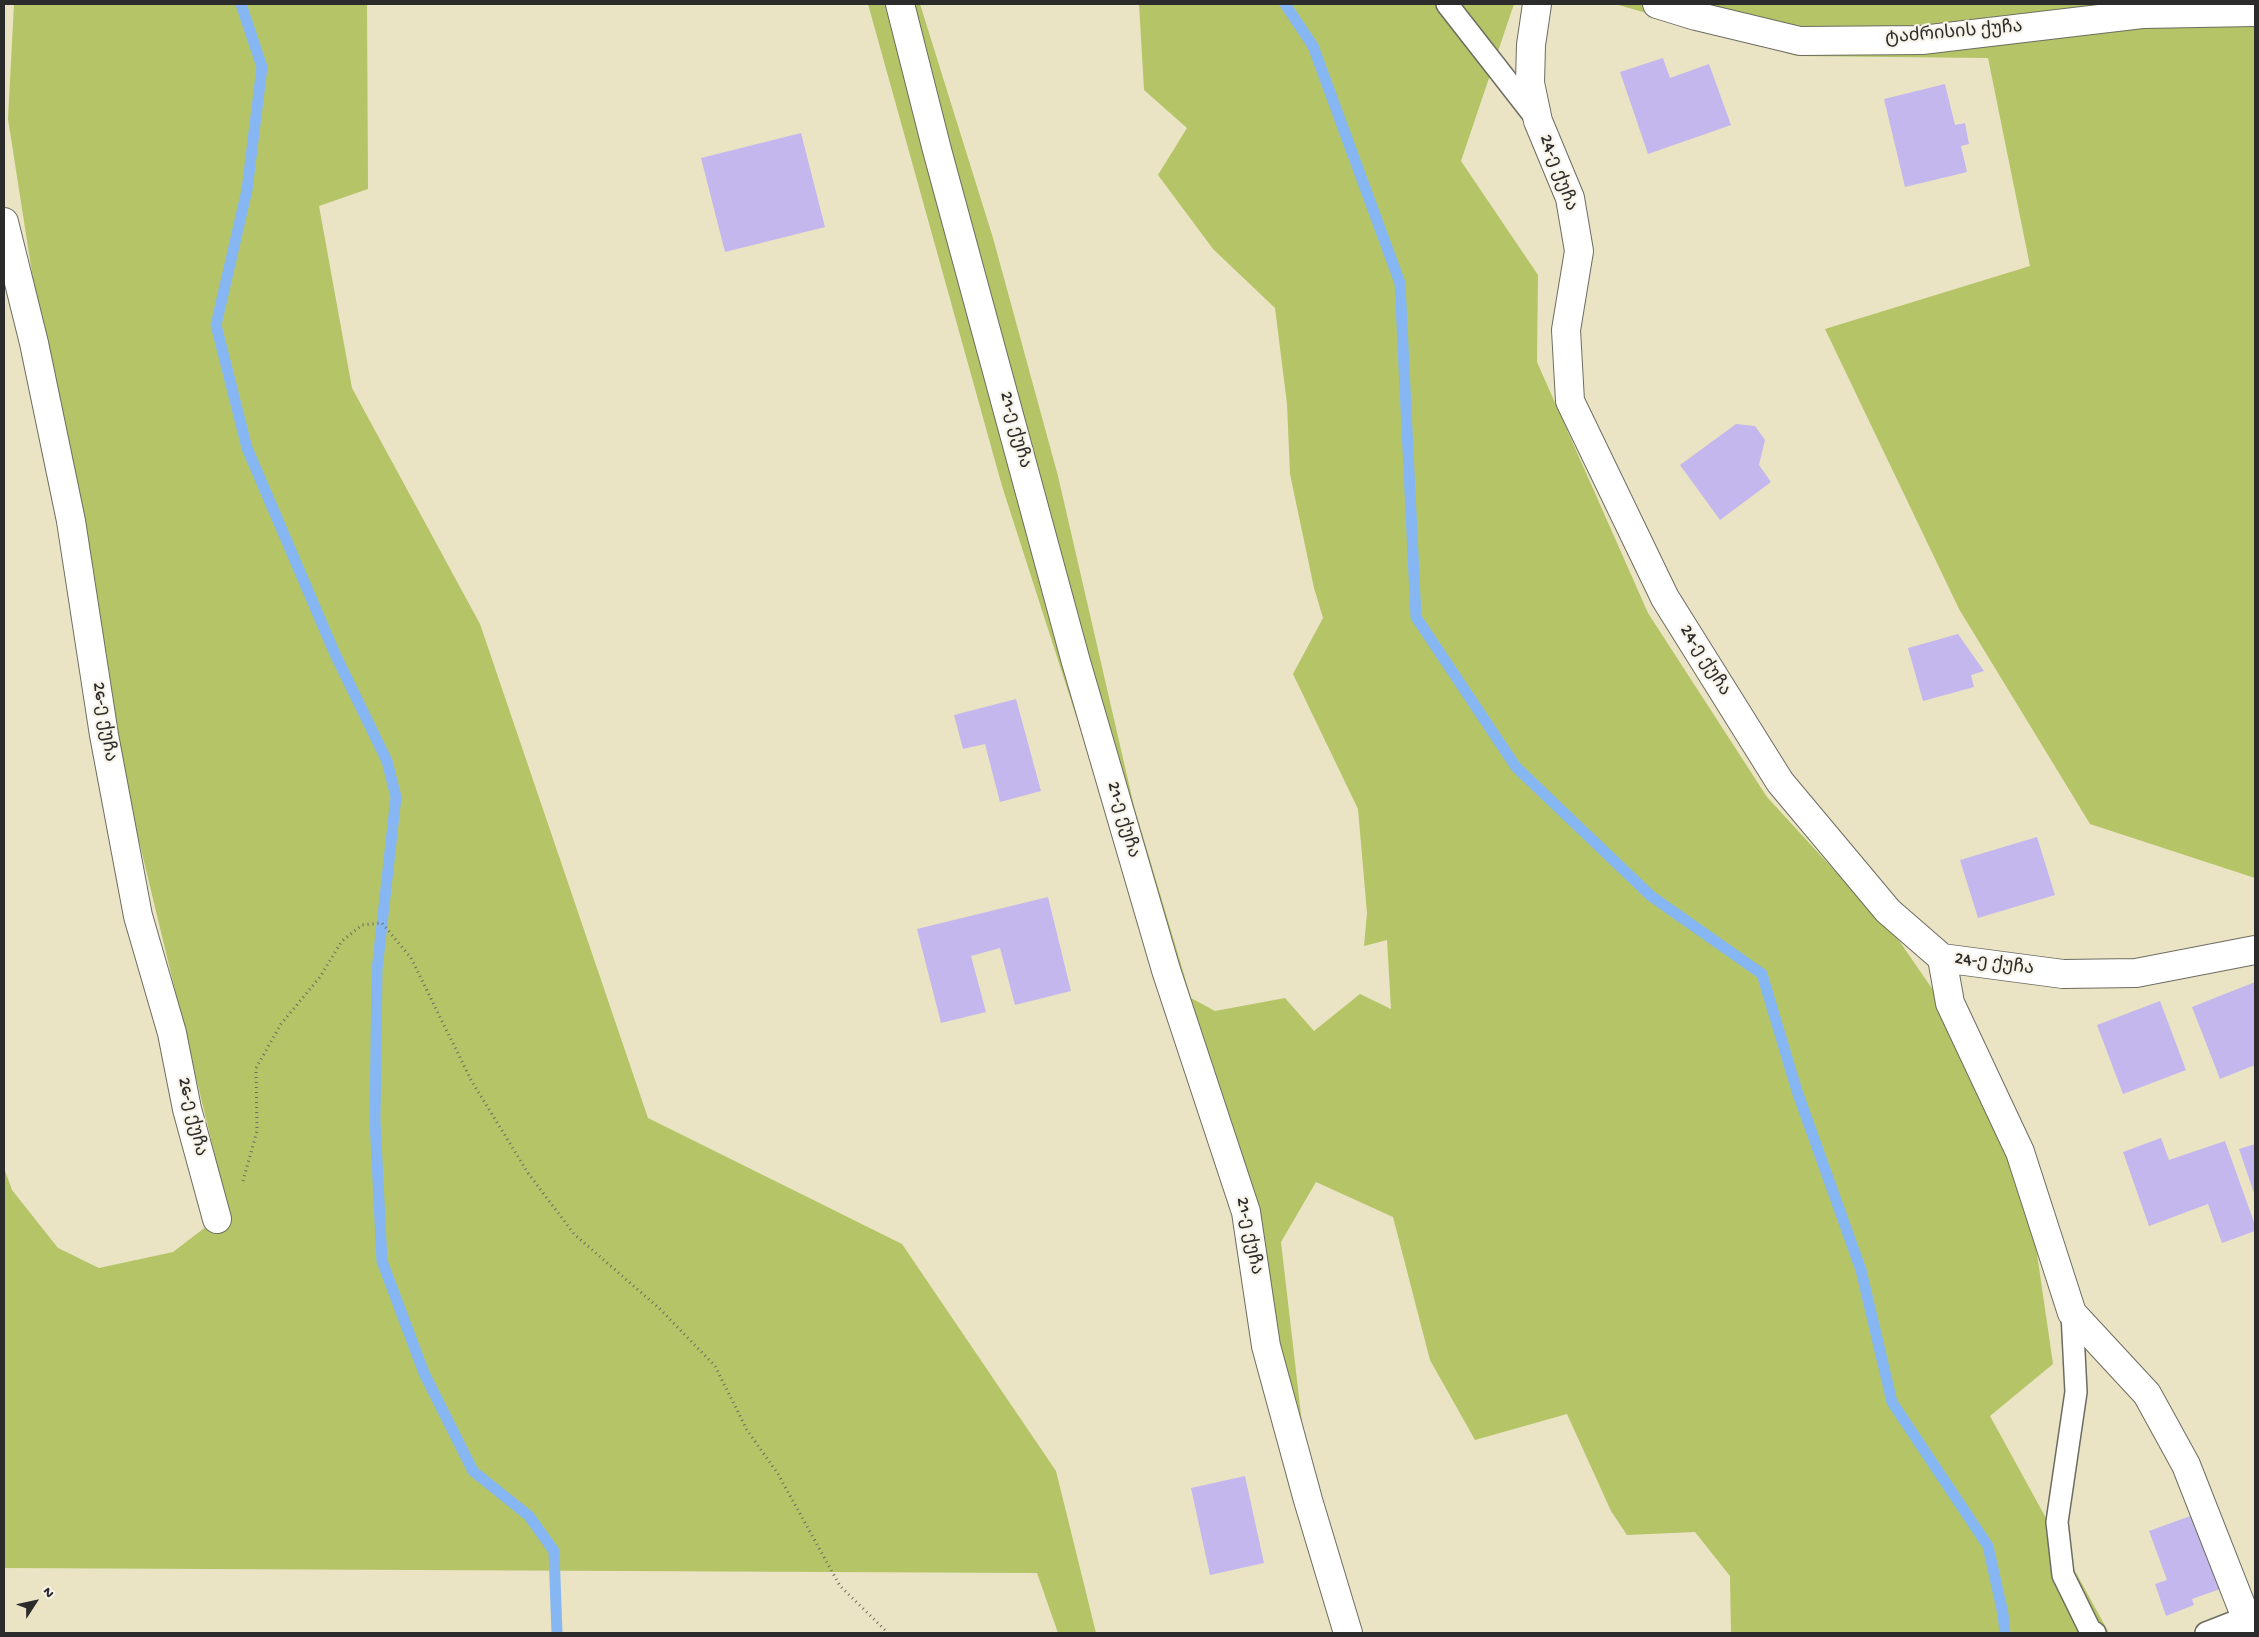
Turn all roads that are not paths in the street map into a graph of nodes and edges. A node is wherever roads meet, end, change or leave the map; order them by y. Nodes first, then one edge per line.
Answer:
1 (900, 4) edge
2 (1447, 4) edge
3 (1537, 4) edge
4 (1657, 4) edge
5 (2255, 12) edge
6 (1538, 122) junction
7 (4, 222) edge
8 (2255, 950) edge
9 (1942, 958) junction
10 (217, 1219) road end
11 (2072, 1313) junction
12 (2249, 1625) edge
13 (1348, 1633) edge
14 (2095, 1633) edge
15 (2206, 1633) edge

1 - 13 street, 21-ე ქუჩა
2 - 6 lane
3 - 6 street, 24-ე ქუჩა
4 - 5 street, ტაძრისის ქუჩა
6 - 9 street, 24-ე ქუჩა
7 - 10 street, 26-ე ქუჩა
8 - 9 street, 24-ე ქუჩა
9 - 11 street
11 - 12 street
11 - 14 lane
12 - 15 lane

